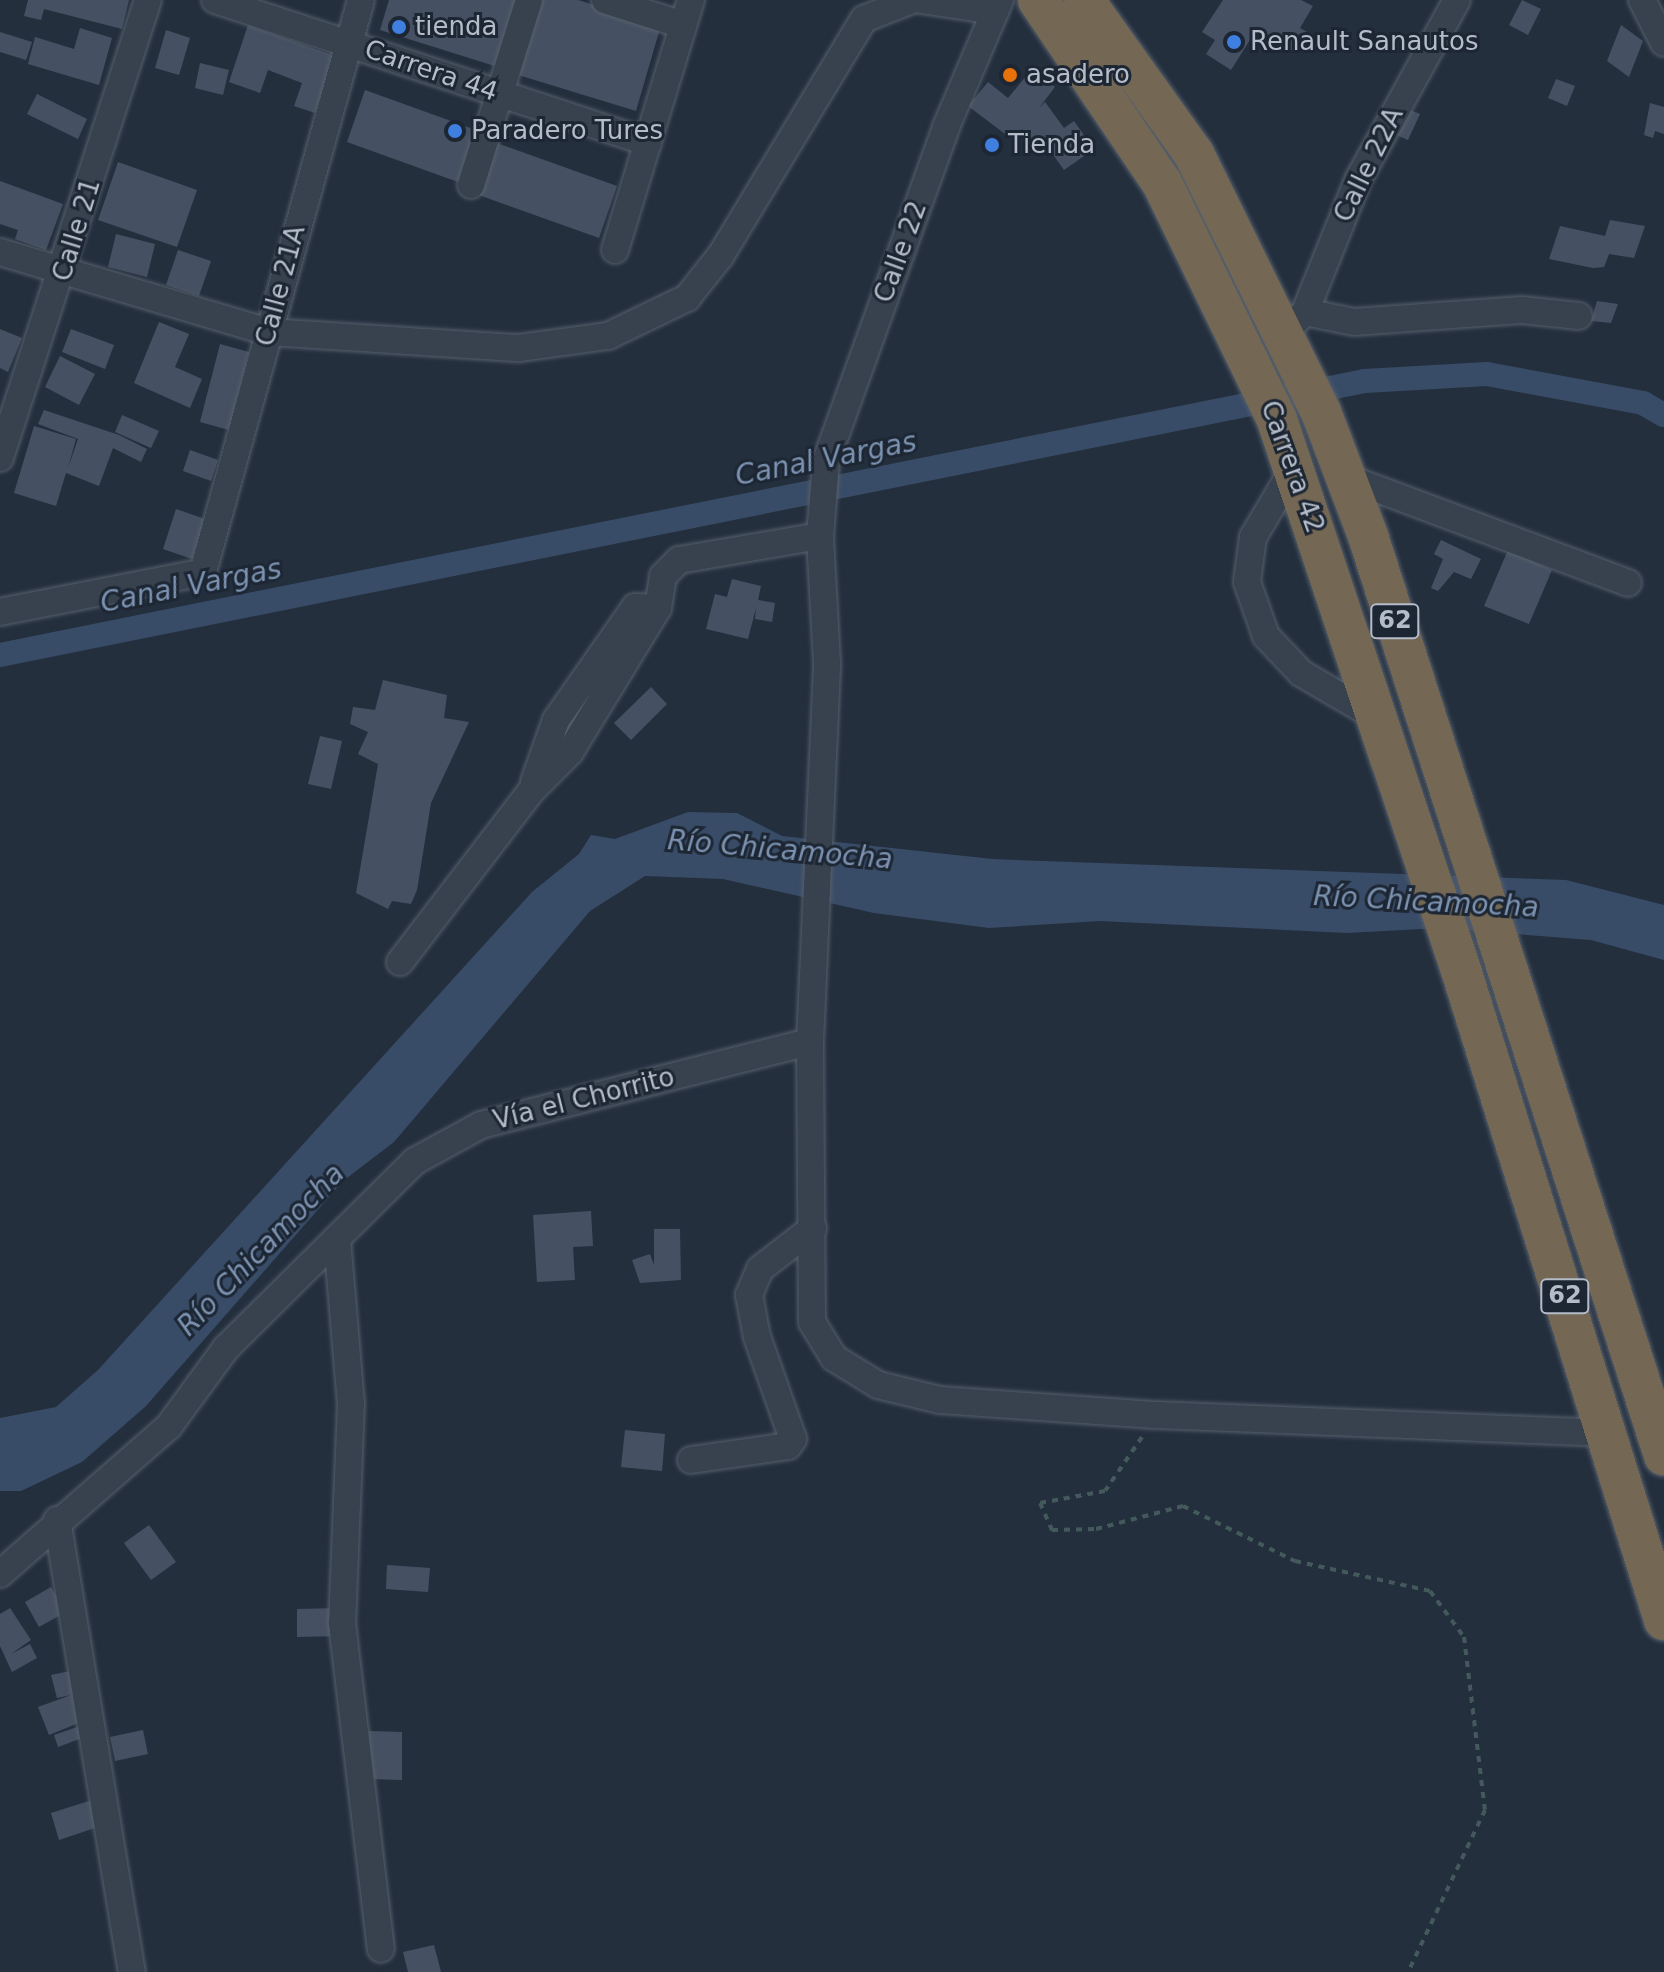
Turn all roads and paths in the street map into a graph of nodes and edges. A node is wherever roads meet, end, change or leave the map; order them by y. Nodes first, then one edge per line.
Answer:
1 (148, 0) edge
2 (215, 0) edge
3 (361, 0) edge
4 (529, 0) edge
5 (605, 0) edge
6 (691, 0) edge
7 (912, 0) edge
8 (922, 0) edge
9 (1038, 0) edge
10 (1084, 0) edge
11 (1457, 0) edge
12 (997, 6) edge
13 (1653, 10) edge
14 (292, 12) edge
15 (683, 25) junction
16 (347, 42) junction
17 (1664, 43) edge
18 (500, 96) junction
19 (648, 142) junction
20 (471, 185) dead end
21 (615, 250) dead end
22 (0, 252) edge
23 (64, 273) junction
24 (1579, 316) dead end
25 (269, 332) junction
26 (1296, 333) junction
27 (0, 458) edge
28 (1294, 468) junction
29 (1345, 477) junction
30 (820, 536) junction
31 (1628, 583) dead end
32 (0, 612) edge
33 (1376, 717) junction
34 (400, 962) dead end
35 (810, 1042) junction
36 (813, 1228) junction
37 (337, 1238) junction
38 (1157, 1415) junction
39 (1608, 1433) junction
40 (1664, 1456) edge
41 (691, 1460) dead end
42 (57, 1520) junction
43 (0, 1574) edge
44 (1664, 1620) edge
45 (381, 1949) dead end
46 (132, 1972) edge
47 (1408, 1972) edge

1 - 23 street, Calle 21
2 - 14 street, Carrera 44
3 - 16 street, Calle 21A
4 - 18 street
5 - 15 street
6 - 15 street
7 - 25 street
8 - 12 street
9 - 28 highway, Carrera 42 / 62
10 - 26 highway, Carrera 42 / 62
11 - 26 street, Calle 22A
12 - 30 street, Calle 22
13 - 17 street
14 - 16 street, Carrera 44
15 - 19 street
16 - 18 street, Carrera 44
16 - 25 street, Calle 21A
18 - 19 street, Carrera 44
18 - 20 street
19 - 21 street
22 - 23 street
23 - 25 street
23 - 27 street, Calle 21
24 - 26 street
25 - 32 street, Calle 21A
26 - 29 highway, Carrera 42 / 62
28 - 33 highway, Carrera 42 / 62
28 - 33 street
29 - 31 street
29 - 40 highway, Carrera 42 / 62
30 - 34 street
30 - 35 street
33 - 39 highway, Carrera 42 / 62
35 - 36 street
35 - 37 street, Vía el Chorrito
36 - 38 street
36 - 41 street
37 - 42 street, Vía el Chorrito
37 - 45 street
38 - 39 street
38 - 47 path
39 - 44 highway, 62
42 - 43 street, Vía el Chorrito
42 - 46 street

